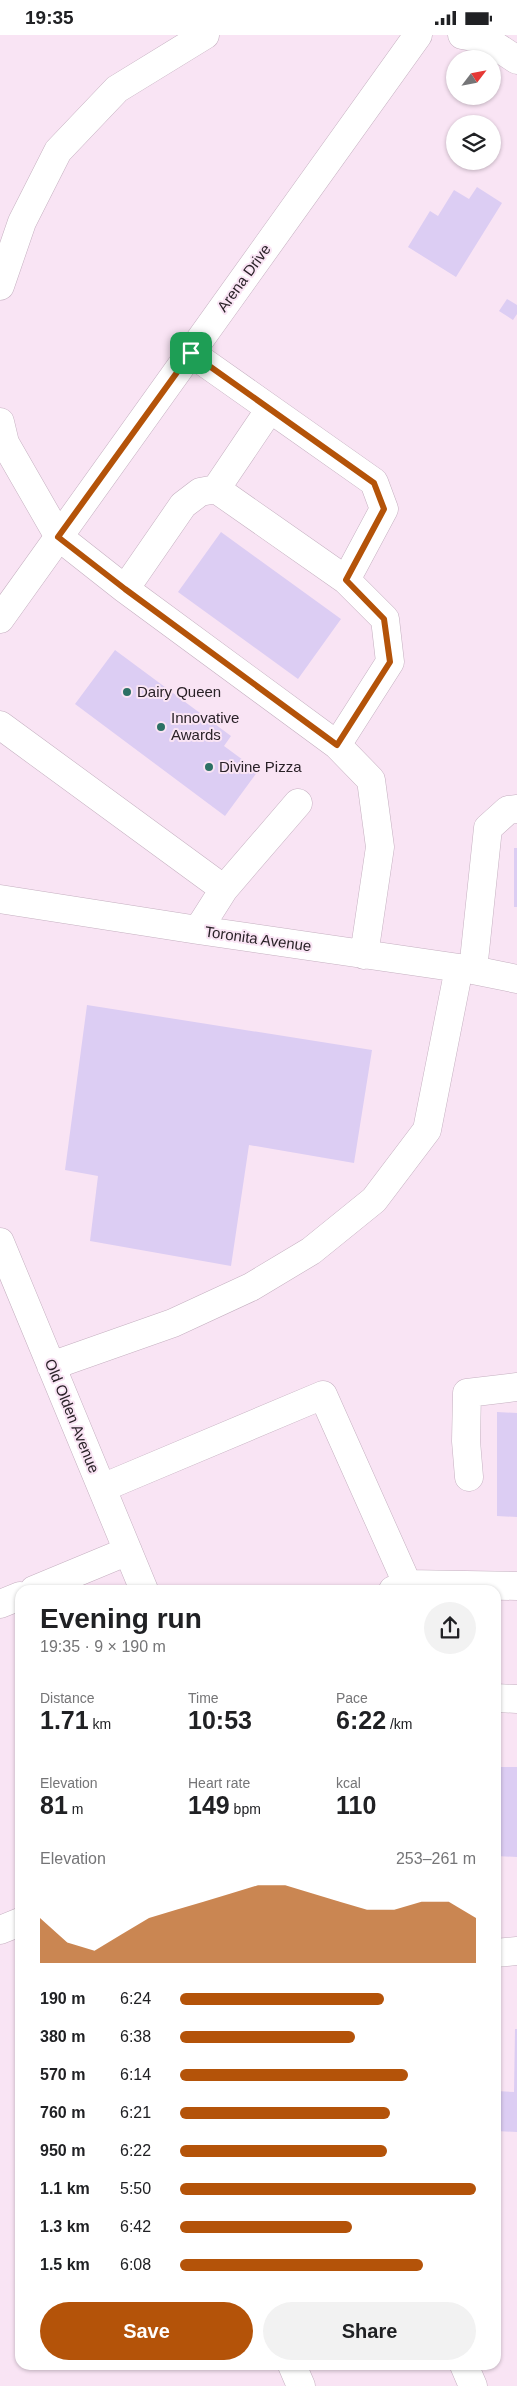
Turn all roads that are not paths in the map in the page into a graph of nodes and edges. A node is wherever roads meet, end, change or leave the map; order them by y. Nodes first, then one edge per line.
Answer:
1 (205, 35) edge
2 (418, 35) edge
3 (462, 35) edge
4 (517, 60) edge
5 (0, 286) edge
6 (191, 353) junction
7 (270, 409) junction
8 (0, 422) edge
9 (216, 489) junction
10 (58, 537) junction
11 (346, 580) junction
12 (125, 589) junction
13 (0, 619) edge
14 (0, 725) edge
15 (337, 745) junction
16 (298, 803) dead end
17 (512, 810) edge
18 (224, 889) junction
19 (0, 899) edge
20 (198, 931) junction
21 (364, 955) junction
22 (466, 969) junction
23 (517, 979) edge
24 (0, 1242) edge
25 (52, 1366) junction
26 (517, 1387) edge
27 (469, 1477) dead end
28 (102, 1488) junction
29 (128, 1551) junction
30 (46, 1585) edge
31 (142, 1585) edge
32 (402, 1585) edge
33 (501, 1585) edge
34 (517, 1585) edge
35 (15, 1598) edge
36 (0, 1604) edge
37 (501, 1698) edge
38 (517, 1699) edge
39 (15, 1924) edge
40 (0, 1930) edge
41 (517, 1951) edge
42 (501, 1953) edge
43 (294, 2370) edge
44 (466, 2370) edge
45 (301, 2386) edge
46 (473, 2386) edge

1 - 5 street
2 - 6 street, Arena Drive
3 - 4 street
6 - 7 street
6 - 10 street, Arena Drive
7 - 9 street
7 - 11 street
8 - 10 street
9 - 11 street
9 - 12 street
10 - 12 street
10 - 13 street, Arena Drive
11 - 15 street
12 - 15 street
14 - 18 street
15 - 21 street
16 - 18 street
17 - 22 street
18 - 20 street
19 - 20 street, Toronita Avenue
20 - 21 street, Toronita Avenue
21 - 22 street, Toronita Avenue
22 - 23 street, Toronita Avenue
22 - 25 street
24 - 25 street, Old Olden Avenue
25 - 28 street, Old Olden Avenue
26 - 27 street
28 - 29 street, Old Olden Avenue
28 - 32 street
29 - 30 street
29 - 31 street, Old Olden Avenue
33 - 34 street
35 - 36 street
37 - 38 street
39 - 40 street
41 - 42 street
43 - 45 street
44 - 46 street

